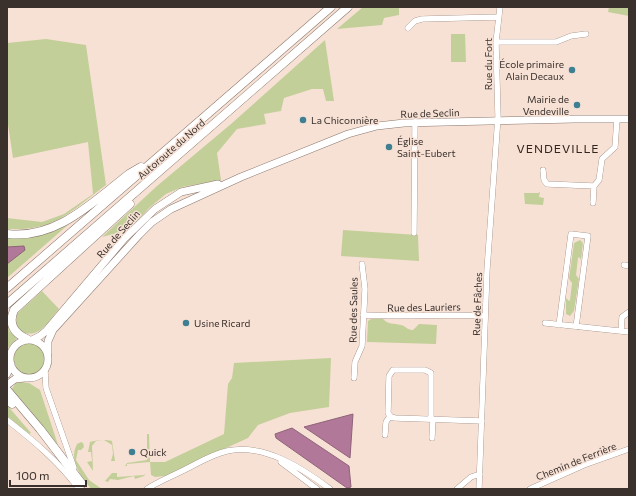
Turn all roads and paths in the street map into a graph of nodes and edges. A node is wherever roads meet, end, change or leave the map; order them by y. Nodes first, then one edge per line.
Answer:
1 (332, 7) edge
2 (348, 7) edge
3 (500, 7) edge
4 (499, 17) junction
5 (408, 28) dead end
6 (586, 34) dead end
7 (496, 42) junction
8 (617, 119) junction
9 (629, 119) edge
10 (498, 121) junction
11 (415, 122) junction
12 (156, 159) junction
13 (543, 170) dead end
14 (241, 177) junction
15 (594, 186) junction
16 (138, 191) junction
17 (593, 203) dead end
18 (414, 232) dead end
19 (7, 234) edge
20 (362, 264) dead end
21 (7, 288) edge
22 (7, 304) edge
23 (629, 312) edge
24 (363, 315) junction
25 (485, 316) junction
26 (545, 323) dead end
27 (559, 325) junction
28 (576, 327) junction
29 (622, 331) junction
30 (629, 332) edge
31 (30, 340) junction
32 (48, 353) junction
33 (11, 364) junction
34 (45, 370) junction
35 (7, 374) edge
36 (28, 378) junction
37 (354, 378) dead end
38 (8, 394) edge
39 (390, 416) junction
40 (432, 419) junction
41 (7, 420) edge
42 (482, 421) junction
43 (385, 435) dead end
44 (432, 438) dead end
45 (629, 449) edge
46 (270, 455) junction
47 (64, 468) junction
48 (480, 474) junction
49 (160, 483) junction
50 (82, 487) edge
51 (147, 489) edge
52 (152, 489) edge
53 (317, 489) edge
54 (330, 489) edge
55 (457, 489) edge
56 (479, 489) edge
57 (530, 489) edge

1 - 12 highway, Autoroute du Nord
2 - 16 highway, Autoroute du Nord
3 - 4 street, Rue du Fort
4 - 5 street
4 - 7 street, Rue du Fort
6 - 7 street
7 - 10 street, Rue du Fort
8 - 9 main road, Rue de Seclin
8 - 10 main road, Rue de Seclin
8 - 15 street
10 - 11 main road, Rue de Seclin
10 - 25 street, Rue de Fâches
11 - 14 main road, Rue de Seclin
11 - 18 street
12 - 19 highway
12 - 21 highway, Autoroute du Nord
13 - 15 street
14 - 31 main road, Rue de Seclin
14 - 32 main road, Rue de Seclin
15 - 17 street
16 - 22 highway, Autoroute du Nord
16 - 31 highway
20 - 24 street, Rue des Saules
23 - 29 street
24 - 25 street, Rue des Lauriers
24 - 37 street, Rue des Saules
25 - 42 street, Rue de Fâches
26 - 27 street
27 - 28 street
27 - 28 street
28 - 29 street
29 - 30 street
31 - 32 main road
31 - 33 main road
32 - 34 main road
33 - 35 main road
33 - 36 main road
34 - 36 main road
34 - 50 street
36 - 38 main road
38 - 47 highway
38 - 50 highway
39 - 40 street
39 - 40 street
39 - 43 street
40 - 42 street
40 - 44 street
41 - 47 street
42 - 48 street, Rue de Fâches
45 - 57 street, Chemin de Ferrière
46 - 49 street
46 - 53 street
46 - 54 street
47 - 50 street
48 - 55 street
48 - 56 street, Rue de Fâches
49 - 51 street
49 - 52 street

